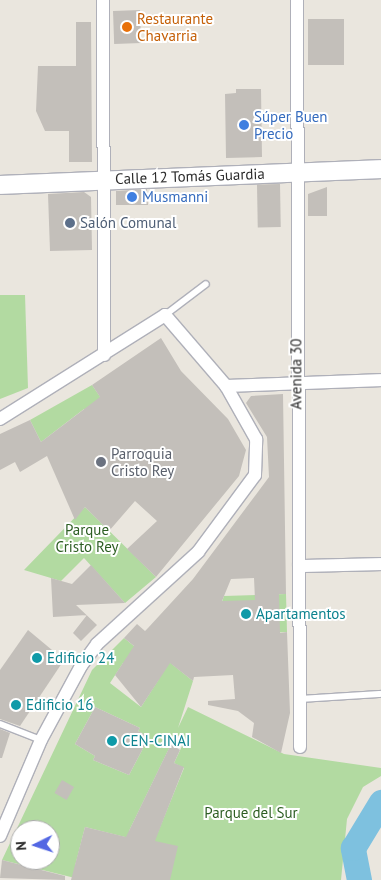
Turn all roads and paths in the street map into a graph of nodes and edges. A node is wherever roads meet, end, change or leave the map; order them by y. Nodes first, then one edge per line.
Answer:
1 (103, 0) edge
2 (297, 0) edge
3 (381, 169) edge
4 (296, 172) junction
5 (104, 179) junction
6 (0, 185) edge
7 (206, 284) dead end
8 (165, 315) junction
9 (104, 355) junction
10 (381, 380) edge
11 (295, 383) junction
12 (226, 386) junction
13 (0, 418) edge
14 (381, 564) edge
15 (299, 566) junction
16 (381, 694) edge
17 (299, 699) junction
18 (0, 724) edge
19 (41, 740) junction
20 (300, 747) dead end
21 (0, 836) edge

1 - 5 street
2 - 4 street, Avenida 30
3 - 4 street, Calle 12 Tomás Guardia
4 - 5 street, Calle 12 Tomás Guardia
4 - 11 street, Avenida 30
5 - 6 street, Calle 12 Tomás Guardia
5 - 9 street
7 - 8 lane
8 - 9 street
8 - 12 street
9 - 13 street
10 - 11 street
11 - 12 street
11 - 15 street, Avenida 30
12 - 19 street
14 - 15 street
15 - 17 street, Avenida 30
16 - 17 lane
17 - 20 street, Avenida 30
18 - 19 lane
19 - 21 street

